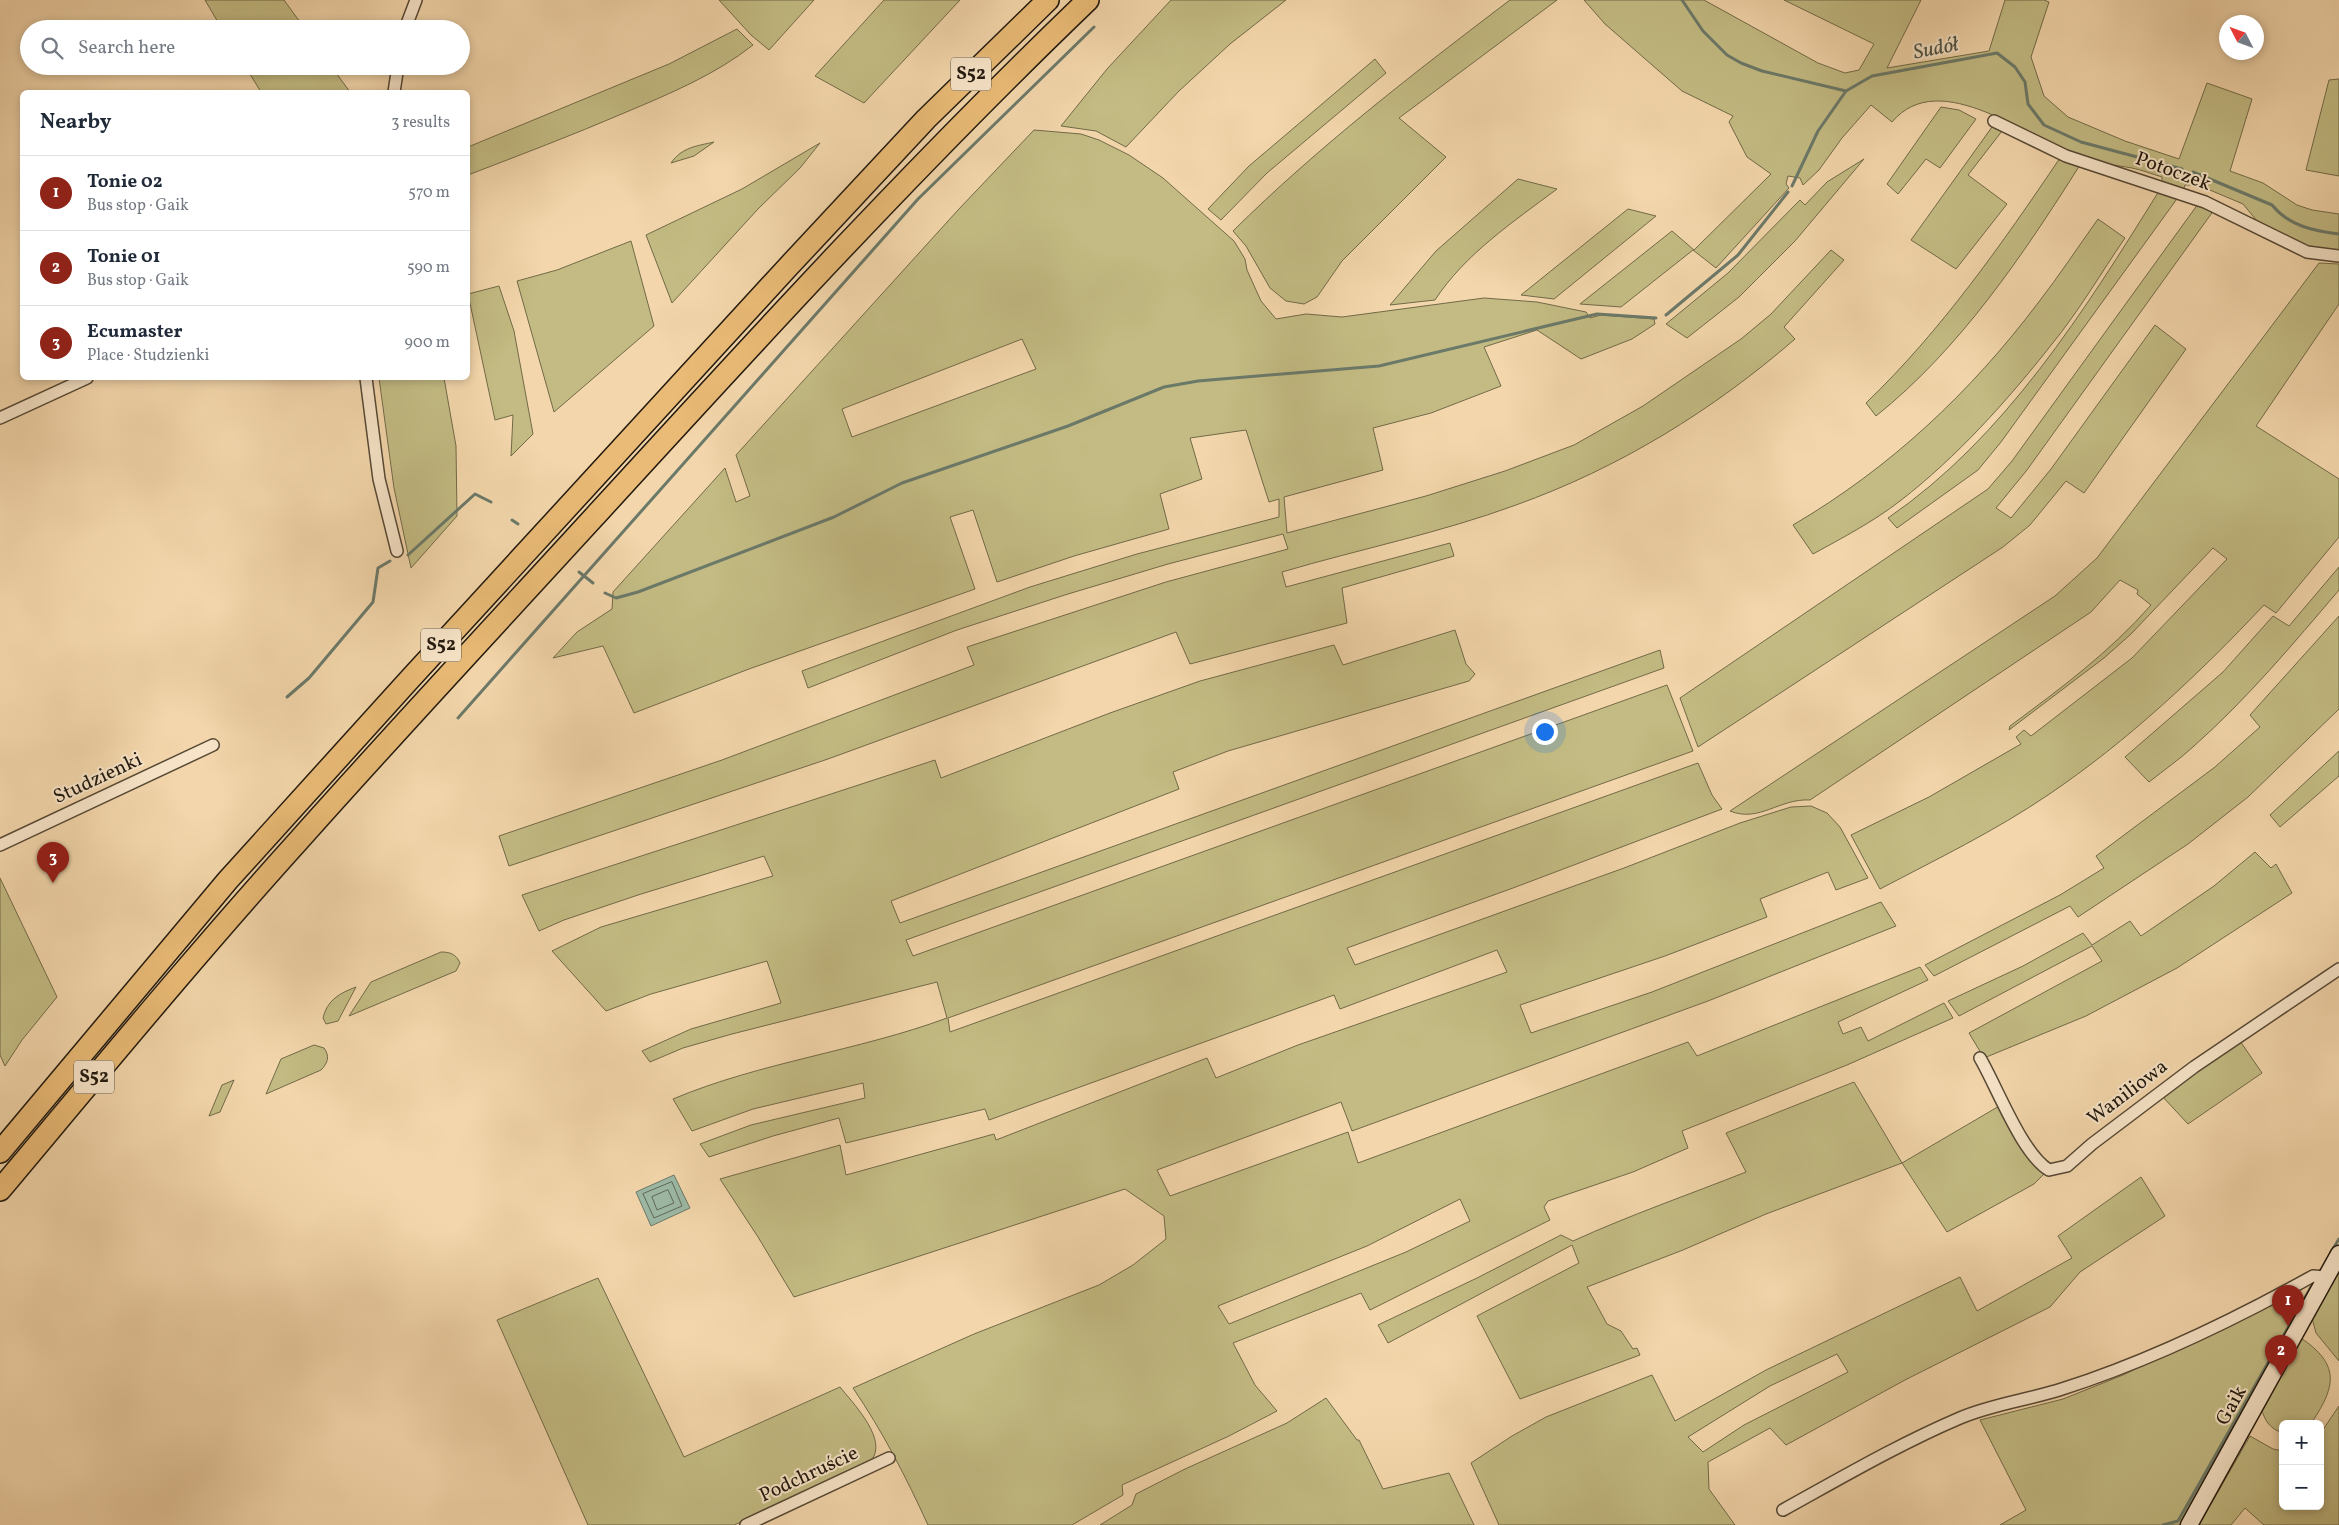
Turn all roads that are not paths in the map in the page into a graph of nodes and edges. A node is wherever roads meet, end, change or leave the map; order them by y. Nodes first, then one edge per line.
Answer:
1 (416, 0) edge
2 (1048, 0) edge
3 (1088, 0) edge
4 (408, 20) edge
5 (397, 75) edge
6 (394, 90) edge
7 (1994, 121) dead end
8 (2339, 256) edge
9 (83, 380) edge
10 (366, 380) edge
11 (0, 418) edge
12 (397, 551) dead end
13 (213, 745) dead end
14 (0, 845) edge
15 (2339, 969) edge
16 (1980, 1058) dead end
17 (0, 1152) edge
18 (0, 1190) edge
19 (2339, 1254) edge
20 (2327, 1277) junction
21 (888, 1458) dead end
22 (1783, 1510) dead end
23 (746, 1525) edge
24 (2189, 1525) edge

1 - 4 street
2 - 17 highway, S52
3 - 18 highway, S52
5 - 6 street
7 - 8 street, Potoczek
9 - 11 street
10 - 12 street
13 - 14 street, Studzienki
15 - 16 street, Waniliowa
19 - 20 street, Gaik
20 - 22 street
20 - 24 street, Gaik
21 - 23 street, Podchruście

